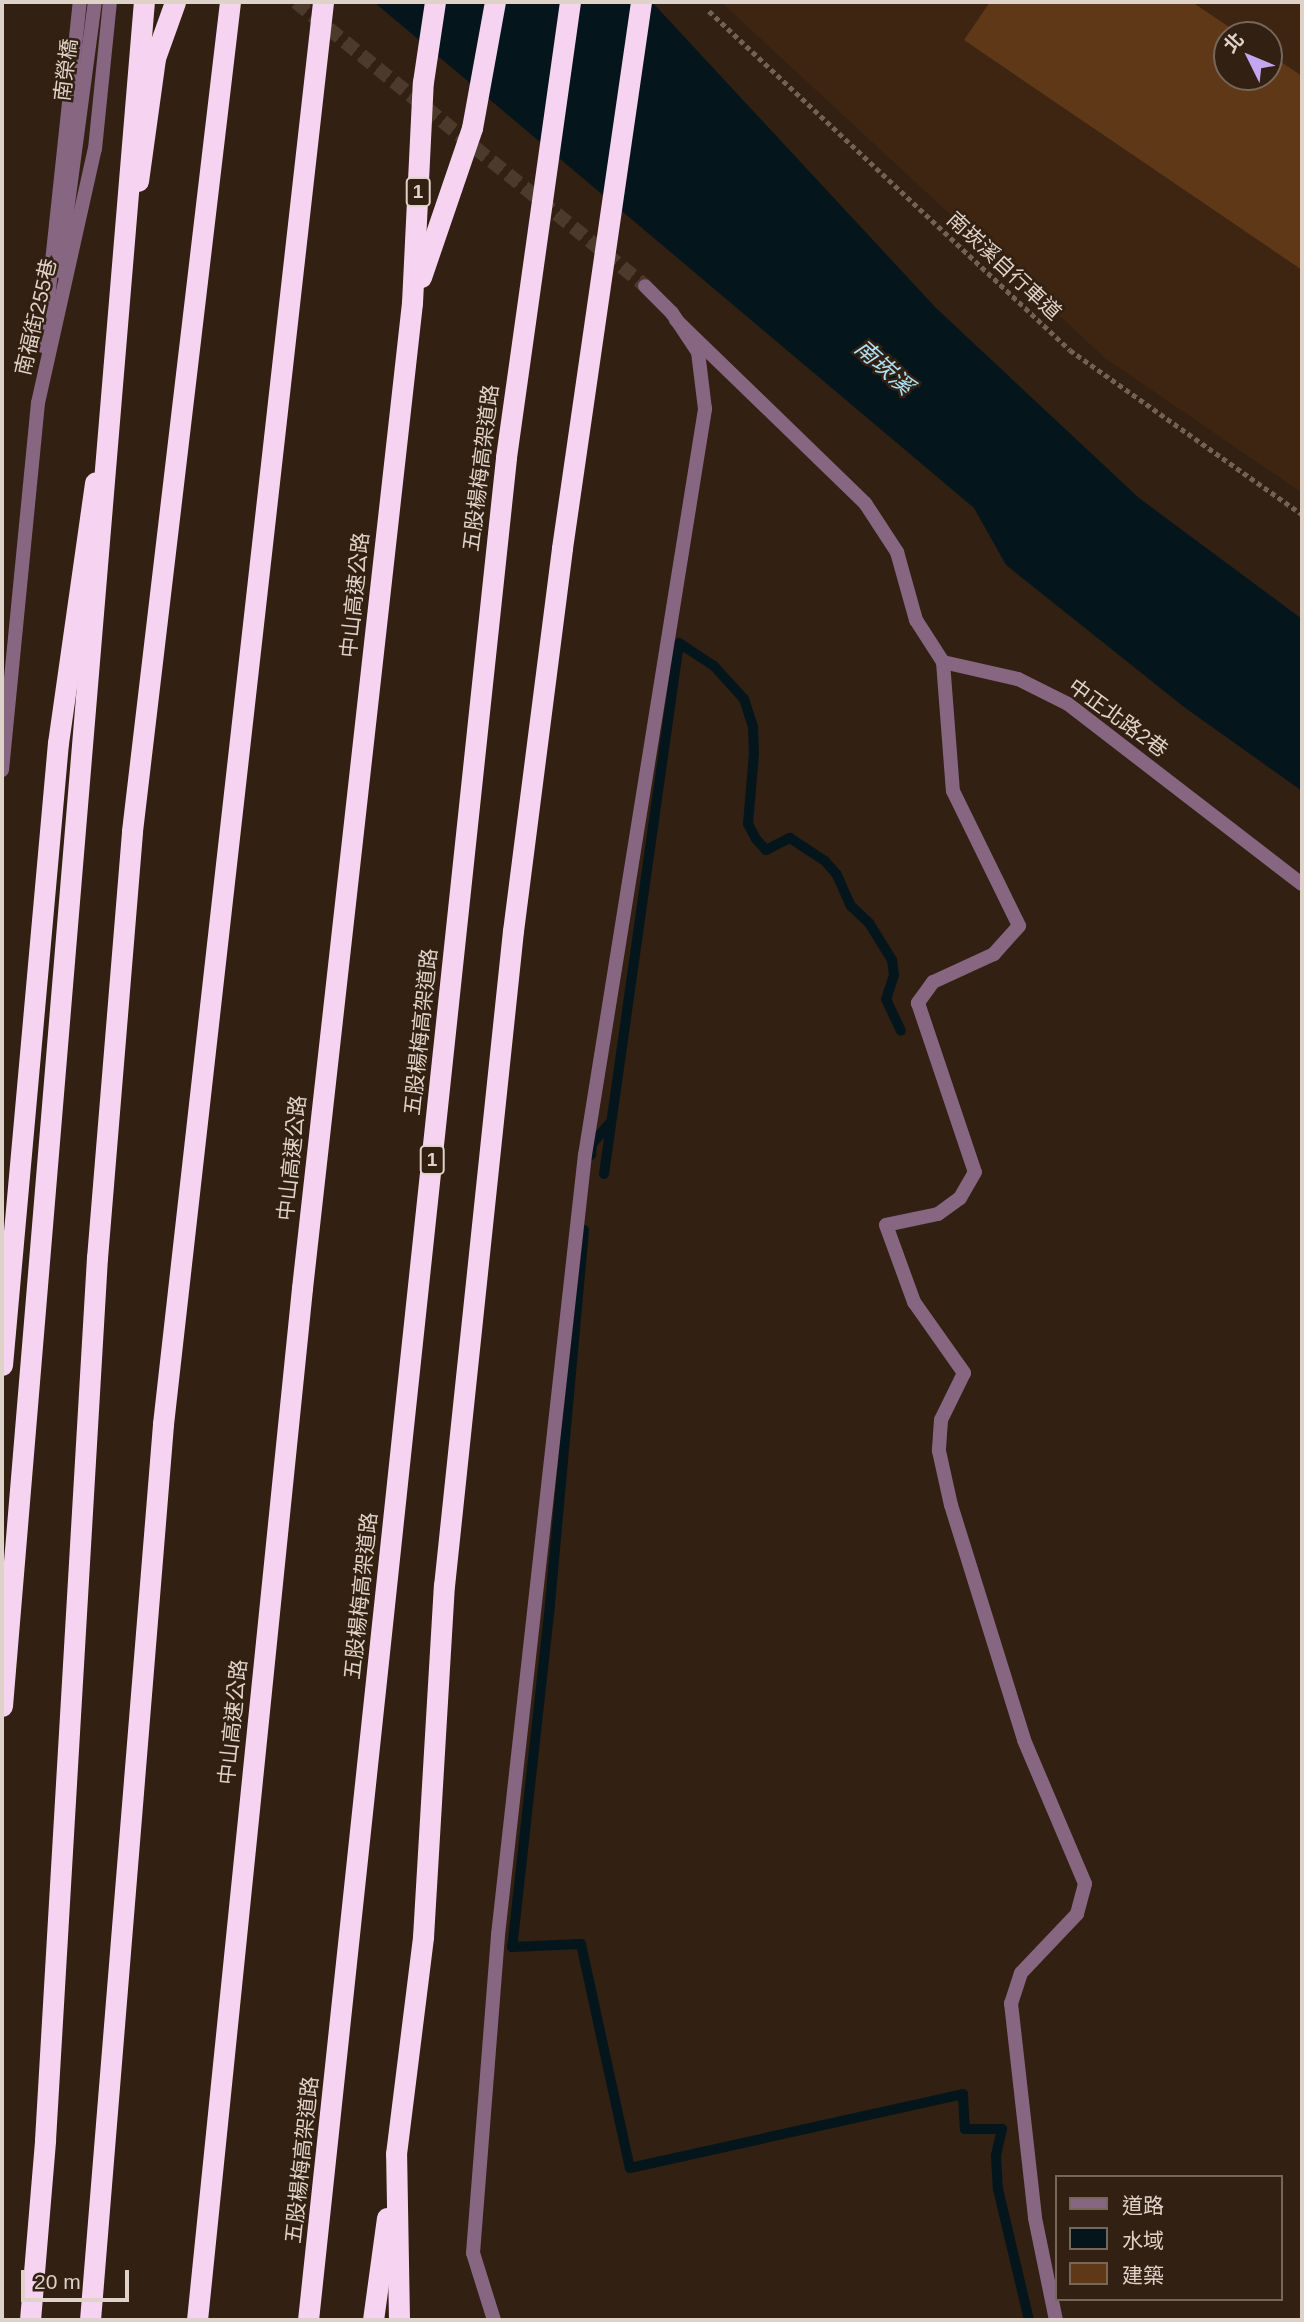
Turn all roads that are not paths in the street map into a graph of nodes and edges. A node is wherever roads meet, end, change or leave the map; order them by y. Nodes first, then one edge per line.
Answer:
1 (80, 2) edge
2 (95, 2) edge
3 (110, 2) edge
4 (144, 2) edge
5 (175, 2) edge
6 (230, 2) edge
7 (323, 2) edge
8 (435, 2) edge
9 (495, 2) edge
10 (570, 2) edge
11 (641, 2) edge
12 (645, 286) tunnel mouth
13 (412, 303) junction
14 (676, 320) junction
15 (38, 403) junction
16 (943, 662) junction
17 (2, 770) edge
18 (1302, 884) edge
19 (2, 1365) edge
20 (2, 1706) edge
21 (396, 2154) junction
22 (30, 2320) edge
23 (90, 2320) edge
24 (197, 2320) edge
25 (308, 2320) edge
26 (373, 2320) edge
27 (399, 2320) edge
28 (494, 2320) edge
29 (1056, 2320) edge

1 - 15 street
2 - 15 street, 南榮橋
3 - 15 street, 南福街255巷
4 - 20 highway, bridge
5 - 19 highway
6 - 22 highway
7 - 23 highway
8 - 13 highway, 中山高速公路 / 1
9 - 13 highway
10 - 25 highway, 五股楊梅高架道路 / 1, bridge
11 - 21 highway, bridge
12 - 14 street
13 - 24 highway, 中山高速公路 / 1
14 - 16 street
14 - 28 street
15 - 17 street, 南福街255巷
16 - 18 street, 中正北路2巷
16 - 29 street
21 - 26 highway
21 - 27 highway

